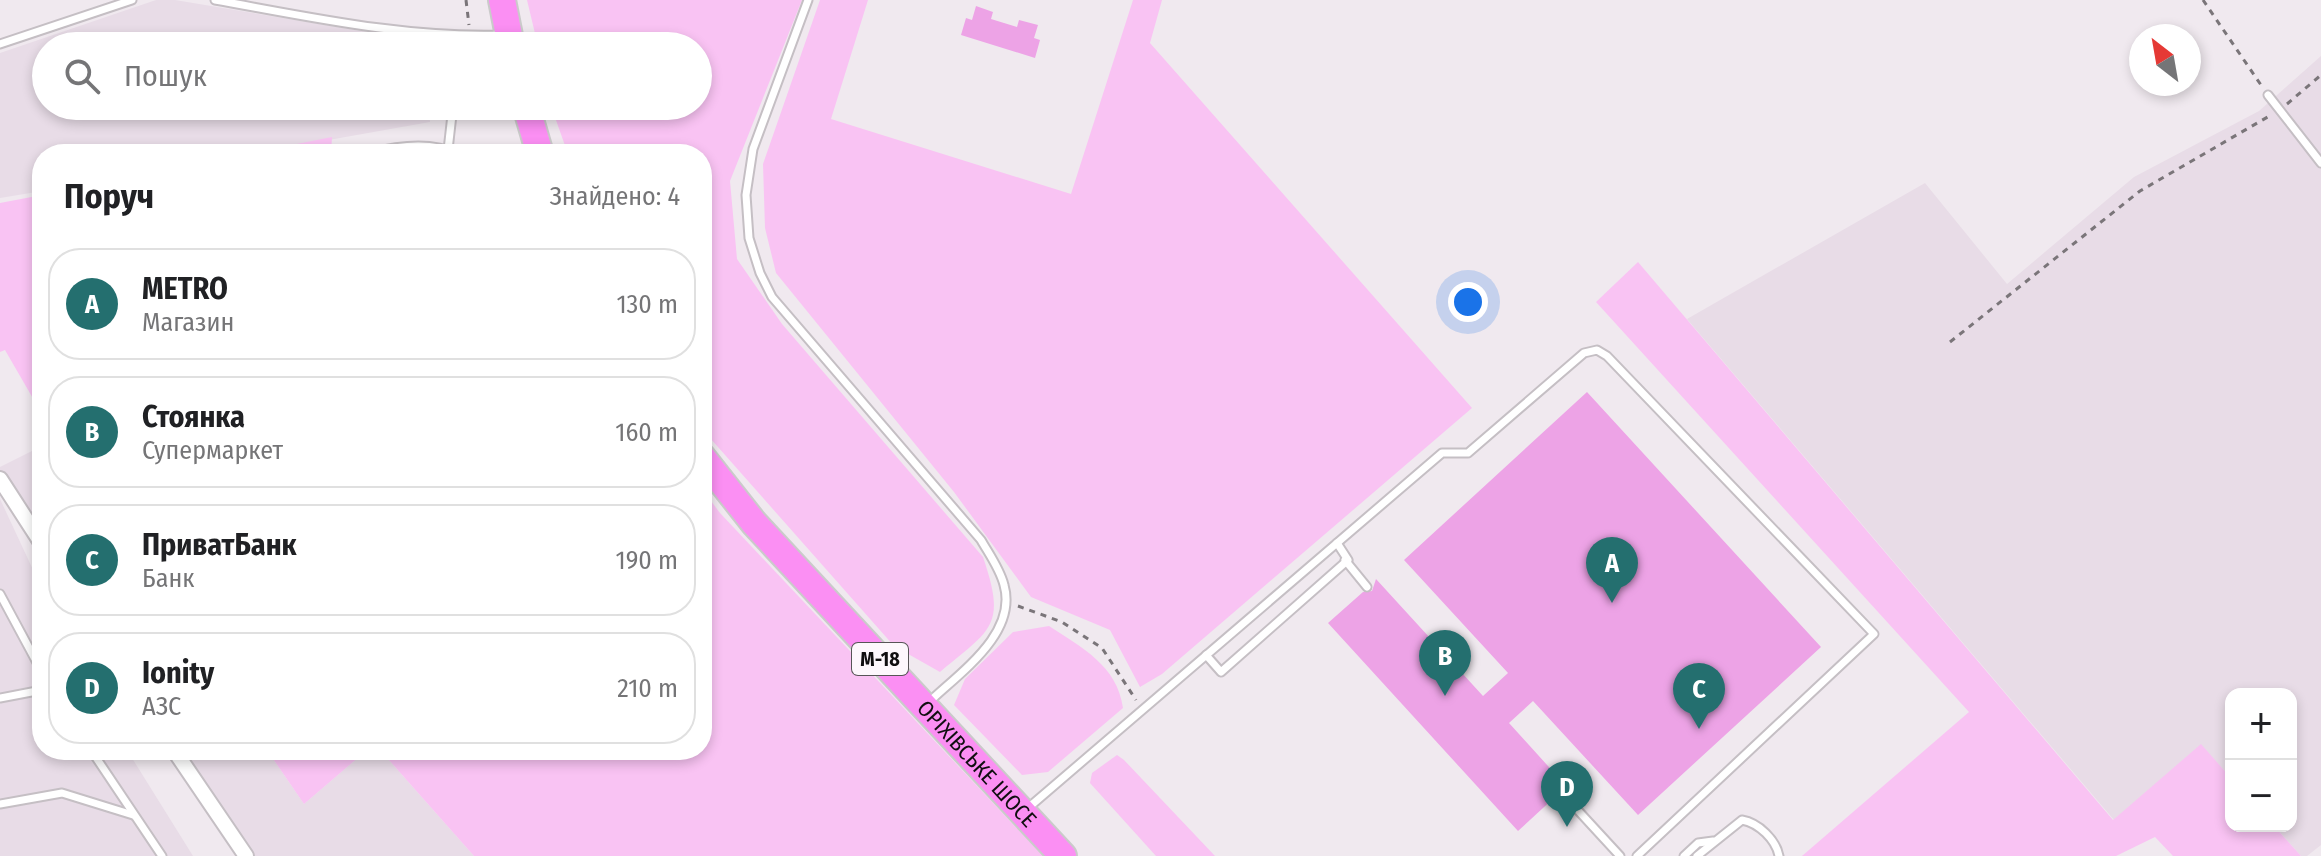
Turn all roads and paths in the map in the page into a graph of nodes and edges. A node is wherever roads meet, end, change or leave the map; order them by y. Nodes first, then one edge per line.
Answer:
1 (132, 0) edge
2 (215, 0) edge
3 (466, 0) edge
4 (502, 0) edge
5 (808, 0) edge
6 (2203, 0) edge
7 (36, 32) edge
8 (421, 32) edge
9 (466, 32) edge
10 (508, 32) edge
11 (32, 33) edge
12 (0, 44) edge
13 (2321, 75) edge
14 (2268, 95) joint
15 (2280, 110) junction
16 (451, 120) edge
17 (530, 120) edge
18 (449, 144) edge
19 (537, 144) edge
20 (2321, 163) edge
21 (1950, 342) dead end
22 (712, 470) edge
23 (0, 479) edge
24 (32, 529) edge
25 (1337, 543) junction
26 (1345, 560) junction
27 (1367, 587) dead end
28 (0, 594) edge
29 (1007, 602) junction
30 (4, 611) edge
31 (1206, 655) junction
32 (32, 656) edge
33 (32, 692) edge
34 (0, 698) edge
35 (925, 707) junction
36 (1142, 710) junction
37 (97, 760) edge
38 (181, 760) edge
39 (1561, 792) dead end
40 (0, 804) edge
41 (1023, 812) junction
42 (133, 815) junction
43 (1714, 841) junction
44 (1686, 854) edge
45 (162, 856) edge
46 (246, 856) edge
47 (1063, 856) edge
48 (1620, 856) edge
49 (1637, 856) edge
50 (1697, 856) edge
51 (1779, 856) edge

1 - 7 lane
2 - 8 lane
3 - 9 path
4 - 10 highway
5 - 29 lane
6 - 14 path
11 - 12 lane
13 - 15 path
14 - 15 lane
15 - 20 lane
15 - 21 path
16 - 18 lane
17 - 19 highway
22 - 35 highway, ОРІХІВСЬКЕ ШОСЕ / М-18
23 - 24 street
25 - 26 lane
25 - 31 lane
25 - 49 lane
26 - 27 lane
26 - 31 lane
28 - 30 lane
29 - 35 lane
29 - 36 path
30 - 32 lane
31 - 36 lane
33 - 34 lane
35 - 41 highway, ОРІХІВСЬКЕ ШОСЕ / М-18
36 - 41 lane
37 - 42 lane
38 - 46 street
39 - 48 lane
40 - 42 lane
41 - 47 highway, ОРІХІВСЬКЕ ШОСЕ / М-18
42 - 45 lane
43 - 44 lane
43 - 50 lane
43 - 51 lane

